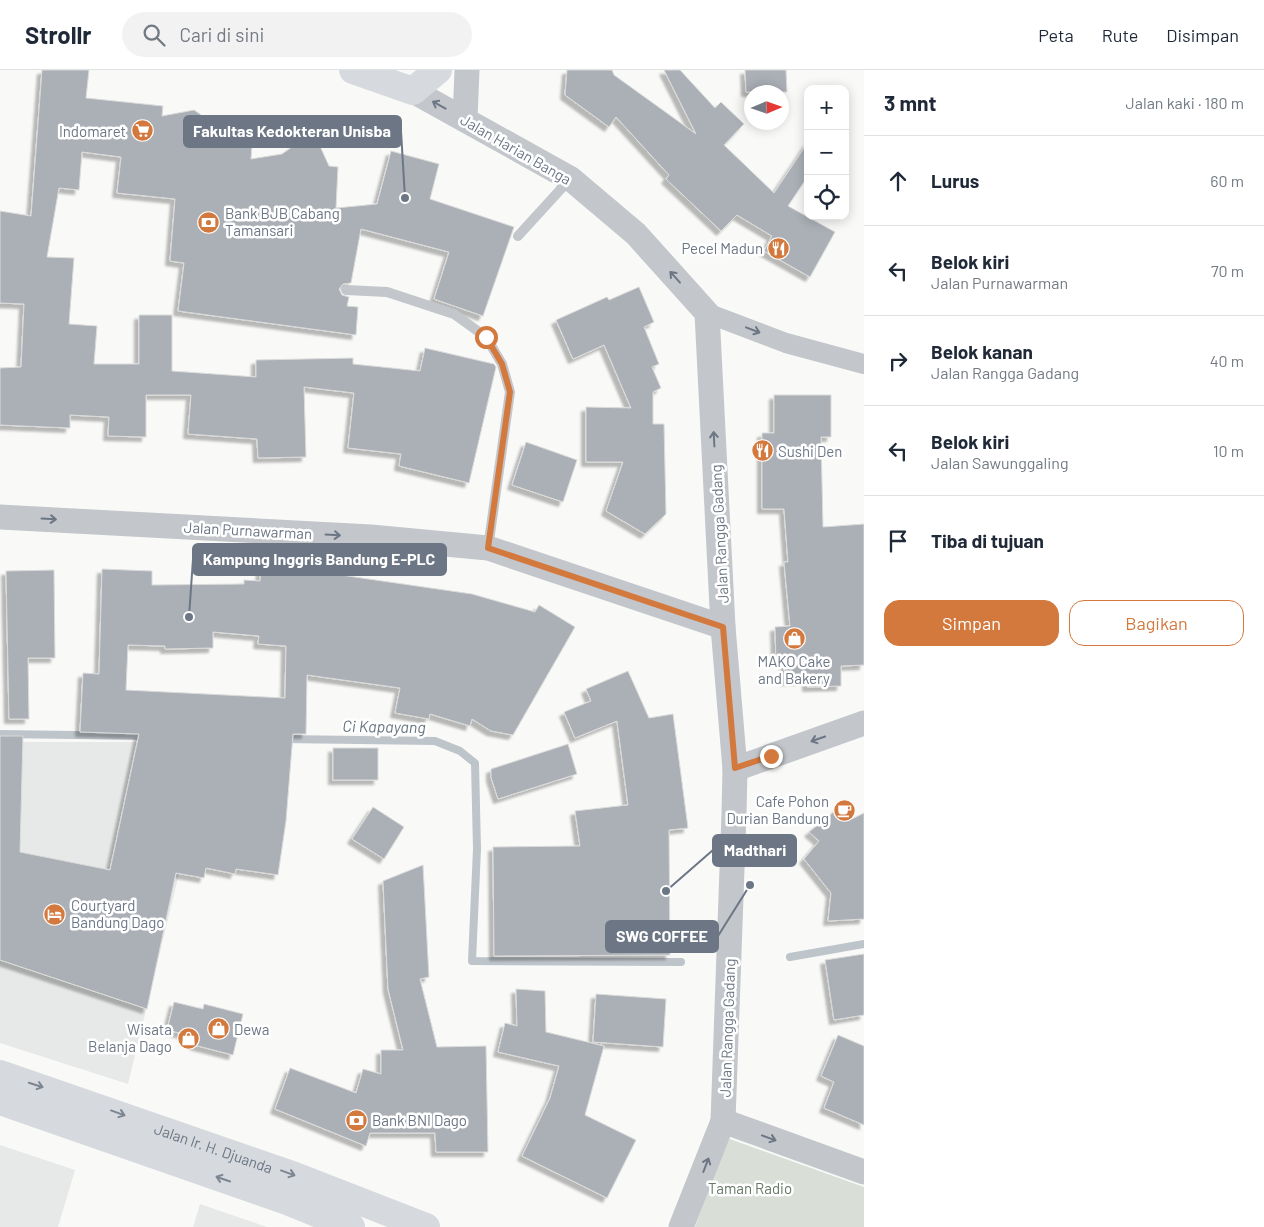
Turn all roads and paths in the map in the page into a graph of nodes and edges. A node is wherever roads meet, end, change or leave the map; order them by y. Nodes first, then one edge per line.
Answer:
1 (354, 70) edge
2 (438, 70) edge
3 (467, 70) edge
4 (413, 91) junction
5 (465, 119) junction
6 (570, 178) junction
7 (518, 236) dead end
8 (346, 290) dead end
9 (707, 313) junction
10 (864, 364) edge
11 (0, 517) edge
12 (488, 548) junction
13 (723, 627) junction
14 (864, 723) edge
15 (735, 768) junction
16 (0, 1074) edge
17 (72, 1097) junction
18 (0, 1101) edge
19 (723, 1121) junction
20 (63, 1122) junction
21 (864, 1172) edge
22 (351, 1227) edge
23 (426, 1227) edge
24 (682, 1227) edge

1 - 4 main road
2 - 4 main road
3 - 5 street
5 -> 4 street, Jalan Harian Banga
5 - 6 street, Jalan Harian Banga
6 - 7 lane
9 -> 6 street, Jalan Harian Banga
8 - 12 lane
9 -> 10 street, Jalan Harian Banga
13 -> 9 street, Jalan Rangga Gadang
11 -> 12 street, Jalan Purnawarman
12 - 13 street, Jalan Purnawarman
13 - 15 street, Jalan Rangga Gadang
14 -> 15 street
15 - 19 street, Jalan Rangga Gadang
16 -> 17 main road, Jalan Ir. H. Djuanda
17 - 20 main road
17 -> 23 main road, Jalan Ir. H. Djuanda
18 - 20 main road, Jalan Ir. H. Djuanda
19 -> 21 street
24 -> 19 street, Jalan Rangga Gadang
22 -> 20 main road, Jalan Ir. H. Djuanda

